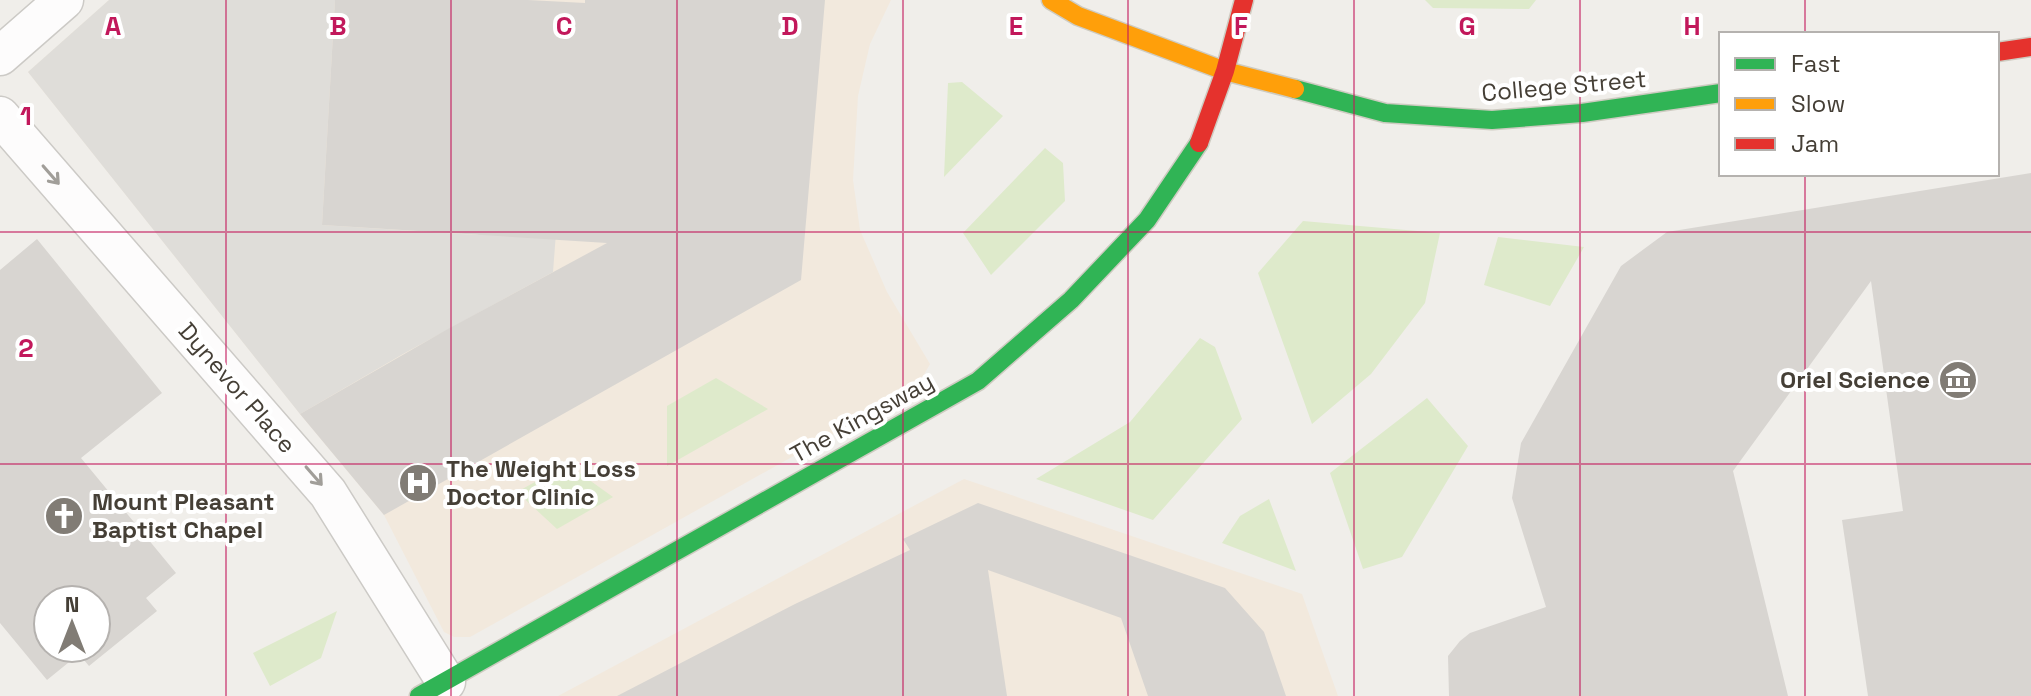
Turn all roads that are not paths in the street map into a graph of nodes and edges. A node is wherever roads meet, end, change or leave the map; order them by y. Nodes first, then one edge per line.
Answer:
1 (64, 0) edge
2 (1051, 0) edge
3 (1244, 0) edge
4 (2031, 47) edge
5 (1999, 52) edge
6 (0, 56) edge
7 (1225, 71) junction
8 (1719, 93) edge
9 (0, 116) edge
10 (433, 689) edge

1 - 6 lane
2 - 7 street, College Street
3 - 7 street, The Kingsway
4 - 5 street
7 - 8 street, College Street
7 - 10 street, The Kingsway
9 -> 10 lane, Dynevor Place

